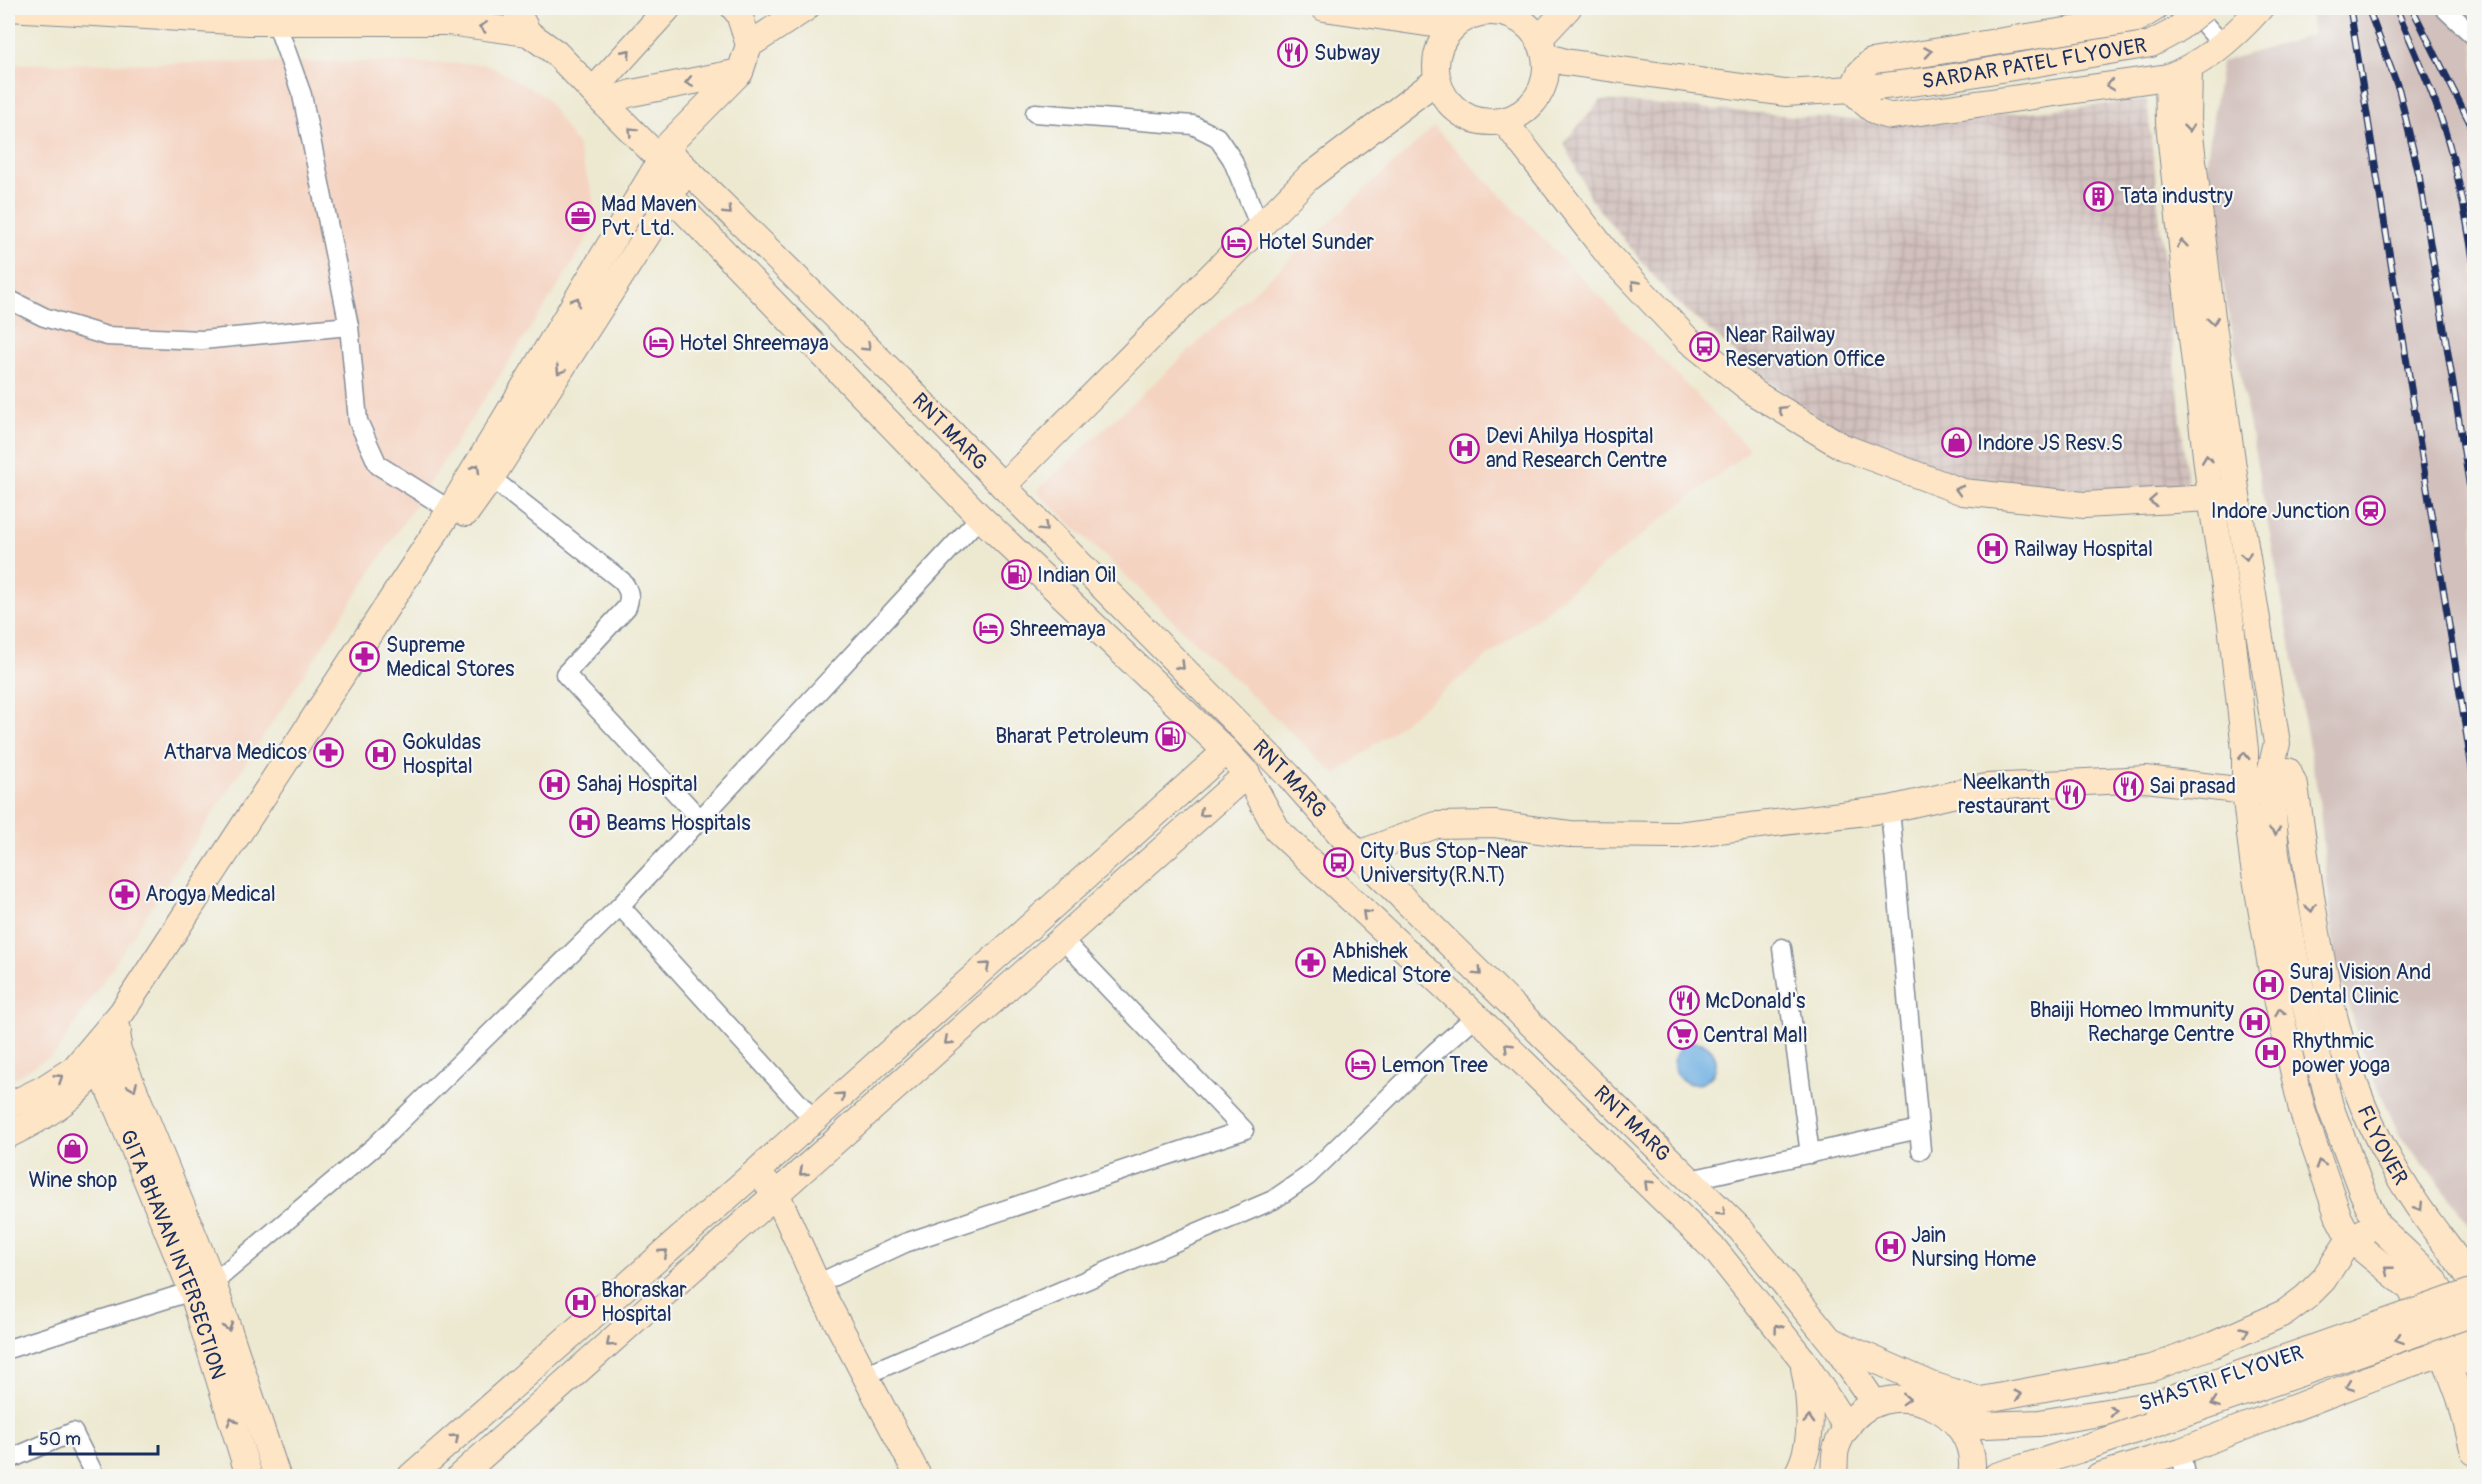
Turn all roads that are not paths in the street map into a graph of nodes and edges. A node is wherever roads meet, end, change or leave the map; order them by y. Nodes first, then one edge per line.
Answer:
1 (8, 8) edge
2 (515, 8) edge
3 (668, 8) edge
4 (734, 8) edge
5 (806, 8) edge
6 (1324, 8) edge
7 (1568, 8) edge
8 (2155, 8) edge
9 (2190, 8) edge
10 (2204, 8) edge
11 (2260, 8) edge
12 (2444, 8) edge
13 (1391, 13) edge
14 (1467, 16) edge
15 (276, 22) junction
16 (528, 33) junction
17 (2475, 36) edge
18 (2222, 43) junction
19 (749, 45) junction
20 (1542, 47) junction
21 (740, 72) junction
22 (2179, 73) junction
23 (1437, 80) junction
24 (1865, 89) junction
25 (598, 97) junction
26 (1035, 113) dead end
27 (1504, 121) junction
28 (663, 154) junction
29 (686, 170) junction
30 (670, 196) junction
31 (1260, 227) junction
32 (8, 299) edge
33 (349, 326) junction
34 (491, 478) junction
35 (1003, 486) junction
36 (2237, 496) junction
37 (2211, 498) junction
38 (450, 510) junction
39 (980, 518) junction
40 (1220, 757) junction
41 (1240, 781) junction
42 (2245, 790) junction
43 (2288, 793) junction
44 (1890, 809) junction
45 (700, 819) junction
46 (1358, 854) junction
47 (620, 906) junction
48 (1062, 939) junction
49 (1782, 948) dead end
50 (1476, 1016) junction
51 (110, 1038) junction
52 (99, 1067) junction
53 (8, 1106) edge
54 (814, 1120) junction
55 (1919, 1129) junction
56 (8, 1135) edge
57 (1921, 1150) dead end
58 (1810, 1154) junction
59 (758, 1170) junction
60 (1690, 1180) junction
61 (777, 1195) junction
62 (2377, 1225) junction
63 (2350, 1239) junction
64 (817, 1284) junction
65 (2475, 1284) edge
66 (202, 1287) junction
67 (2475, 1291) edge
68 (2475, 1313) edge
69 (1829, 1339) junction
70 (8, 1349) edge
71 (2443, 1352) junction
72 (2471, 1354) edge
73 (1803, 1360) junction
74 (866, 1375) junction
75 (1981, 1401) junction
76 (1875, 1404) junction
77 (1939, 1408) junction
78 (1959, 1426) junction
79 (1846, 1428) junction
80 (2181, 1451) junction
81 (2475, 1452) edge
82 (8, 1460) edge
83 (95, 1476) edge
84 (249, 1476) edge
85 (277, 1476) edge
86 (411, 1476) edge
87 (460, 1476) edge
88 (918, 1476) edge
89 (1796, 1476) edge
90 (1834, 1476) edge
91 (1971, 1476) edge
92 (1996, 1476) edge
93 (2099, 1476) edge
94 (2185, 1476) edge

1 - 15 street
2 - 16 street
25 -> 3 street
4 - 19 street
5 - 19 street
6 - 13 street
7 - 20 street
24 -> 8 street
9 - 18 street
10 - 24 street, SARDAR PATEL FLYOVER, bridge
11 - 18 street
12 - 17 street
13 - 14 street
14 - 20 street
14 - 23 street
16 -> 15 street
15 - 33 street
16 - 25 street, RNT MARG
18 - 22 street
19 - 21 street
20 - 24 street, SARDAR PATEL FLYOVER
20 - 27 street
21 -> 25 street
21 - 28 street
22 -> 24 street
22 -> 36 street, FLYOVER
37 -> 22 street
23 - 27 street
23 - 31 street
28 -> 25 street, RNT MARG
26 - 31 street
37 -> 27 street
28 - 29 street, RNT MARG
28 - 30 street
38 -> 28 street
29 - 30 street
29 -> 35 street, RNT MARG
30 -> 34 street
30 - 39 street, RNT MARG
31 - 35 street
32 - 33 street
33 - 38 street
34 - 45 street
34 - 51 street
35 -> 46 street, RNT MARG
36 - 37 street
36 -> 43 street, FLYOVER
42 -> 37 street
38 - 51 street
39 - 40 street, RNT MARG
39 - 45 street
40 - 41 street, RNT MARG
54 -> 40 street
41 -> 48 street
50 -> 41 street, RNT MARG
42 - 43 street
42 - 44 street
63 -> 42 street
43 -> 62 street
43 -> 65 street, FLYOVER
44 - 46 street
44 - 55 street
45 - 47 street
46 -> 60 street, RNT MARG
47 - 54 street
47 - 66 street
48 -> 61 street
48 - 64 street
49 - 58 street
73 -> 50 street, RNT MARG
50 - 74 street
51 - 52 street
53 -> 51 street
51 -> 66 street
52 - 56 street
52 - 66 street, GITA BHAVAN INTERSECTION
54 - 59 street
55 - 57 street
55 - 58 street
58 - 60 street
59 - 61 street
86 -> 59 street
60 -> 69 street, RNT MARG
61 - 64 street
61 -> 87 street
62 - 63 street
62 - 72 street
71 -> 63 street
75 -> 63 street
64 - 74 street
66 - 70 street
84 -> 66 street, GITA BHAVAN INTERSECTION
66 -> 85 street
78 -> 67 street, SHASTRI FLYOVER, bridge
68 -> 92 street, SHASTRI FLYOVER, bridge
69 - 75 street
69 - 76 street, RNT MARG
71 - 72 street
71 -> 80 street
71 - 81 street
73 - 79 street, RNT MARG
89 -> 73 street
74 - 88 street
75 - 77 street
76 -> 77 street
76 - 79 street
77 - 78 street
78 - 91 street
79 - 90 street
80 - 93 street
80 - 94 street
82 - 83 street

